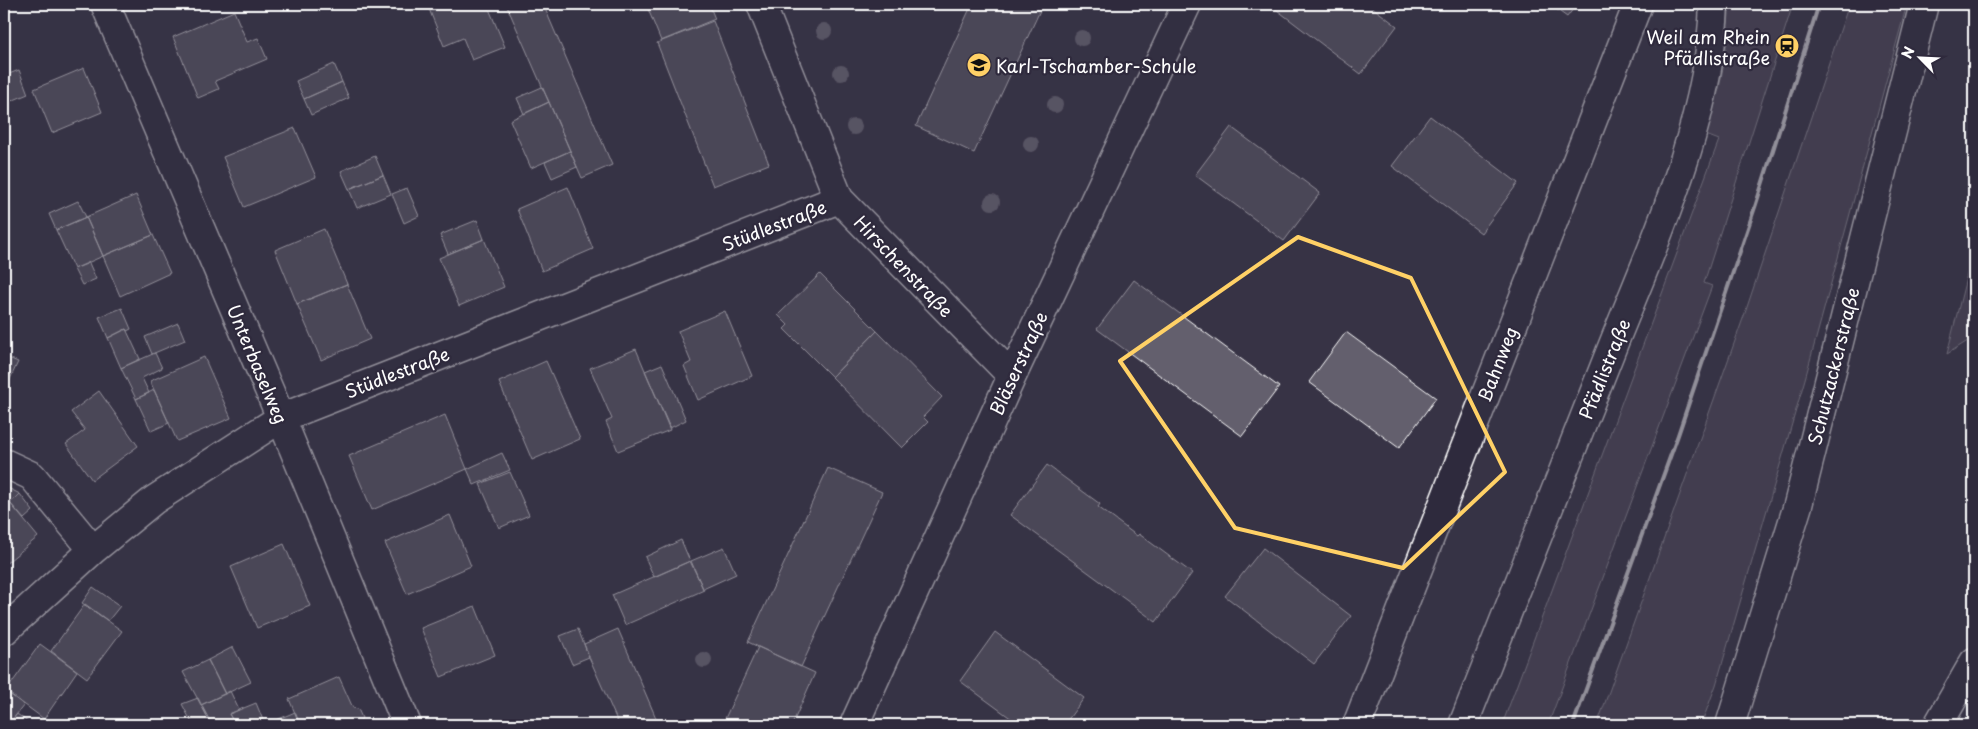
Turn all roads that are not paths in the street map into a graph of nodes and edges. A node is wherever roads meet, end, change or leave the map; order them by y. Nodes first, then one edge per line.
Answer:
1 (105, 4) edge
2 (761, 4) edge
3 (1187, 4) edge
4 (1638, 4) edge
5 (1714, 4) edge
6 (1924, 4) edge
7 (839, 199) junction
8 (1012, 376) junction
9 (281, 418) junction
10 (4, 463) edge
11 (93, 550) junction
12 (4, 631) edge
13 (1974, 662) edge
14 (407, 725) edge
15 (854, 725) edge
16 (1356, 725) edge
17 (1463, 725) edge
18 (1730, 725) edge
19 (1938, 725) edge

1 - 9 street, Unterbaselweg
2 - 7 street, Hirschenstraße
3 - 8 street, Bläserstraße
4 - 16 street, Bahnweg
5 - 17 street, Pfädlistraße
6 - 18 street, Schutzackerstraße
7 - 8 street, Hirschenstraße
7 - 9 street, Stüdlestraße
8 - 15 street, Bläserstraße
9 - 11 street, Stüdlestraße
9 - 14 street, Unterbaselweg
10 - 11 street
11 - 12 street, Stüdlestraße
13 - 19 street

